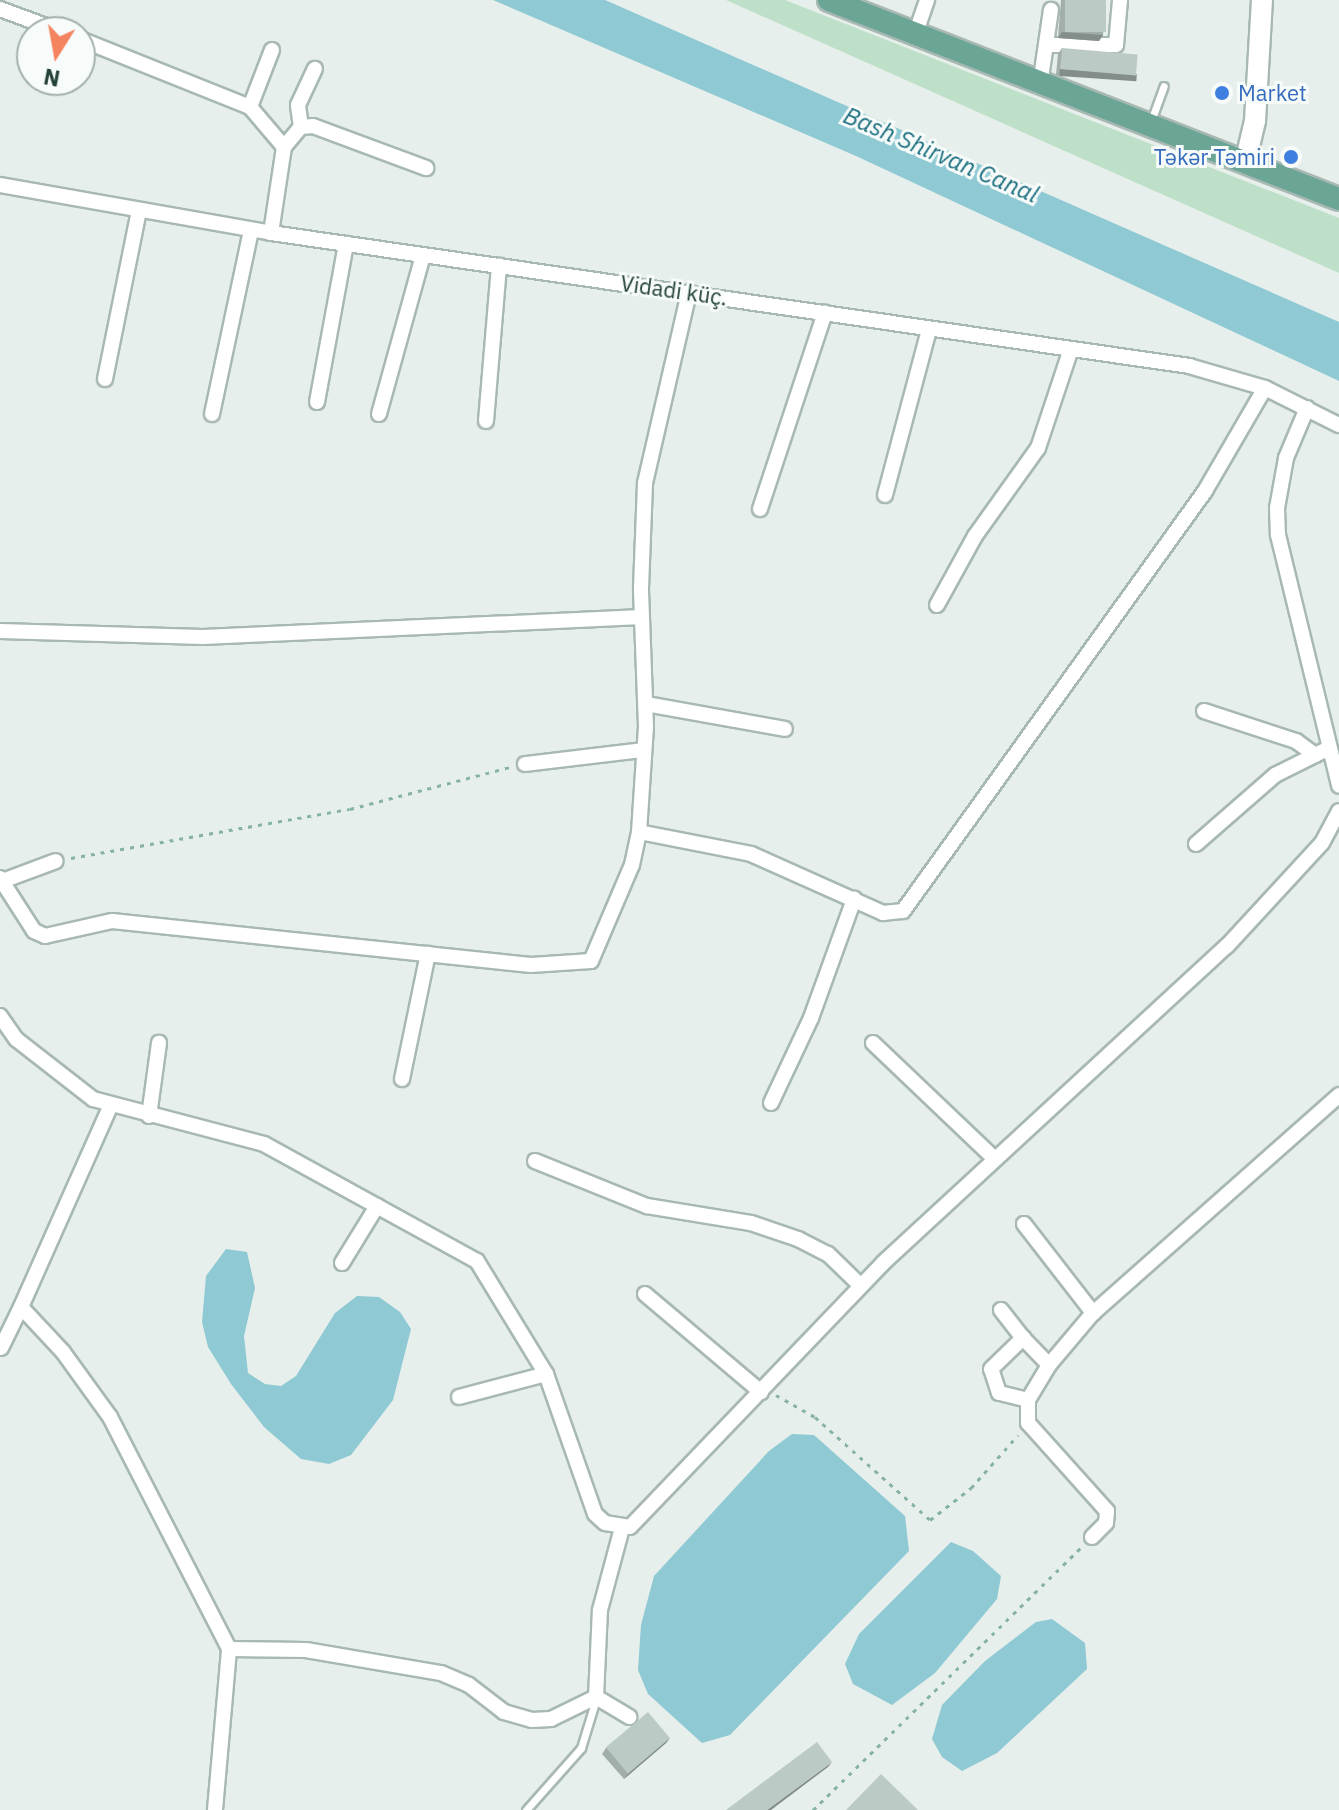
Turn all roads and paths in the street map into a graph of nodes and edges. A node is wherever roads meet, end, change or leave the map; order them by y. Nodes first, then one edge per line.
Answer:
1 (829, 0) edge
2 (927, 0) edge
3 (1120, 0) edge
4 (1262, 0) edge
5 (0, 9) edge
6 (1051, 10) dead end
7 (19, 16) edge
8 (915, 35) junction
9 (96, 45) edge
10 (1046, 45) junction
11 (272, 50) dead end
12 (315, 69) dead end
13 (1040, 85) junction
14 (1164, 86) dead end
15 (250, 107) junction
16 (301, 127) junction
17 (1149, 127) junction
18 (284, 147) junction
19 (1245, 163) junction
20 (426, 168) dead end
21 (2, 190) edge
22 (1339, 199) edge
23 (139, 211) junction
24 (251, 230) junction
25 (271, 233) junction
26 (346, 244) junction
27 (423, 255) junction
28 (499, 266) junction
29 (689, 292) junction
30 (825, 312) junction
31 (929, 330) junction
32 (1071, 349) junction
33 (105, 379) dead end
34 (1265, 388) junction
35 (317, 402) dead end
36 (1307, 408) junction
37 (212, 414) dead end
38 (379, 414) dead end
39 (486, 421) dead end
40 (1339, 425) edge
41 (885, 495) dead end
42 (760, 509) dead end
43 (937, 605) dead end
44 (642, 617) junction
45 (0, 631) edge
46 (646, 704) junction
47 (1204, 711) dead end
48 (785, 729) dead end
49 (1329, 748) junction
50 (643, 750) junction
51 (1315, 755) junction
52 (525, 764) joint
53 (1339, 786) edge
54 (1339, 816) edge
55 (639, 832) junction
56 (1196, 844) dead end
57 (56, 861) joint
58 (3, 879) edge
59 (854, 899) junction
60 (428, 954) junction
61 (0, 1016) edge
62 (159, 1043) dead end
63 (873, 1043) dead end
64 (402, 1079) dead end
65 (1339, 1095) edge
66 (771, 1103) dead end
67 (110, 1107) junction
68 (149, 1116) junction
69 (995, 1159) junction
70 (535, 1161) dead end
71 (377, 1206) junction
72 (1024, 1224) dead end
73 (342, 1263) dead end
74 (860, 1285) junction
75 (645, 1294) dead end
76 (21, 1307) junction
77 (1001, 1310) dead end
78 (1093, 1313) junction
79 (1023, 1338) junction
80 (1, 1348) edge
81 (1049, 1365) junction
82 (546, 1374) junction
83 (761, 1392) junction
84 (459, 1397) dead end
85 (1028, 1400) junction
86 (1028, 1423) junction
87 (622, 1528) junction
88 (1092, 1537) joint
89 (229, 1649) junction
90 (596, 1697) junction
91 (629, 1717) dead end
92 (215, 1810) edge
93 (526, 1810) edge
94 (813, 1810) edge

1 - 8 main road
2 - 8 street
3 - 10 street
4 - 19 main road
5 - 7 street
6 - 10 street
8 - 13 main road
9 - 15 street
10 - 13 street
11 - 15 street
12 - 16 street
13 - 17 main road
14 - 17 lane
15 - 18 street
16 - 18 street
16 - 20 street
17 - 19 main road
18 - 25 street
19 - 22 main road
21 - 23 street, Vidadi küç.
23 - 24 street, Vidadi küç.
23 - 33 street
24 - 25 street, Vidadi küç.
24 - 37 street
25 - 26 street, Vidadi küç.
26 - 27 street, Vidadi küç.
26 - 35 street
27 - 28 street, Vidadi küç.
27 - 38 street
28 - 29 street, Vidadi küç.
28 - 39 street
29 - 30 street, Vidadi küç.
29 - 44 street
30 - 31 street, Vidadi küç.
30 - 42 street
31 - 32 street, Vidadi küç.
31 - 41 street
32 - 34 street, Vidadi küç.
32 - 43 street
34 - 36 street, Vidadi küç.
34 - 59 street
36 - 40 street, Vidadi küç.
36 - 49 street
44 - 45 street
44 - 46 street
46 - 48 street
46 - 50 street
47 - 51 street
49 - 51 street
49 - 53 street
50 - 52 street
50 - 55 street
51 - 56 street
52 - 57 path
54 - 69 street
55 - 59 street
55 - 60 street
57 - 58 street
58 - 60 street
59 - 66 street
60 - 64 street
61 - 67 street
62 - 68 street
63 - 69 street
65 - 78 street
67 - 68 street
67 - 76 street
68 - 71 street
69 - 74 street
70 - 74 street
71 - 73 street
71 - 82 street
72 - 78 street
74 - 83 street
75 - 83 street
76 - 80 street
76 - 89 street
77 - 79 street
78 - 81 street
79 - 81 street
79 - 85 street
81 - 85 street
82 - 84 street
82 - 87 street
83 - 86 path
83 - 87 street
85 - 86 street
86 - 88 street
87 - 90 street
88 - 94 path
89 - 90 street
89 - 92 street
90 - 91 street
90 - 93 lane

